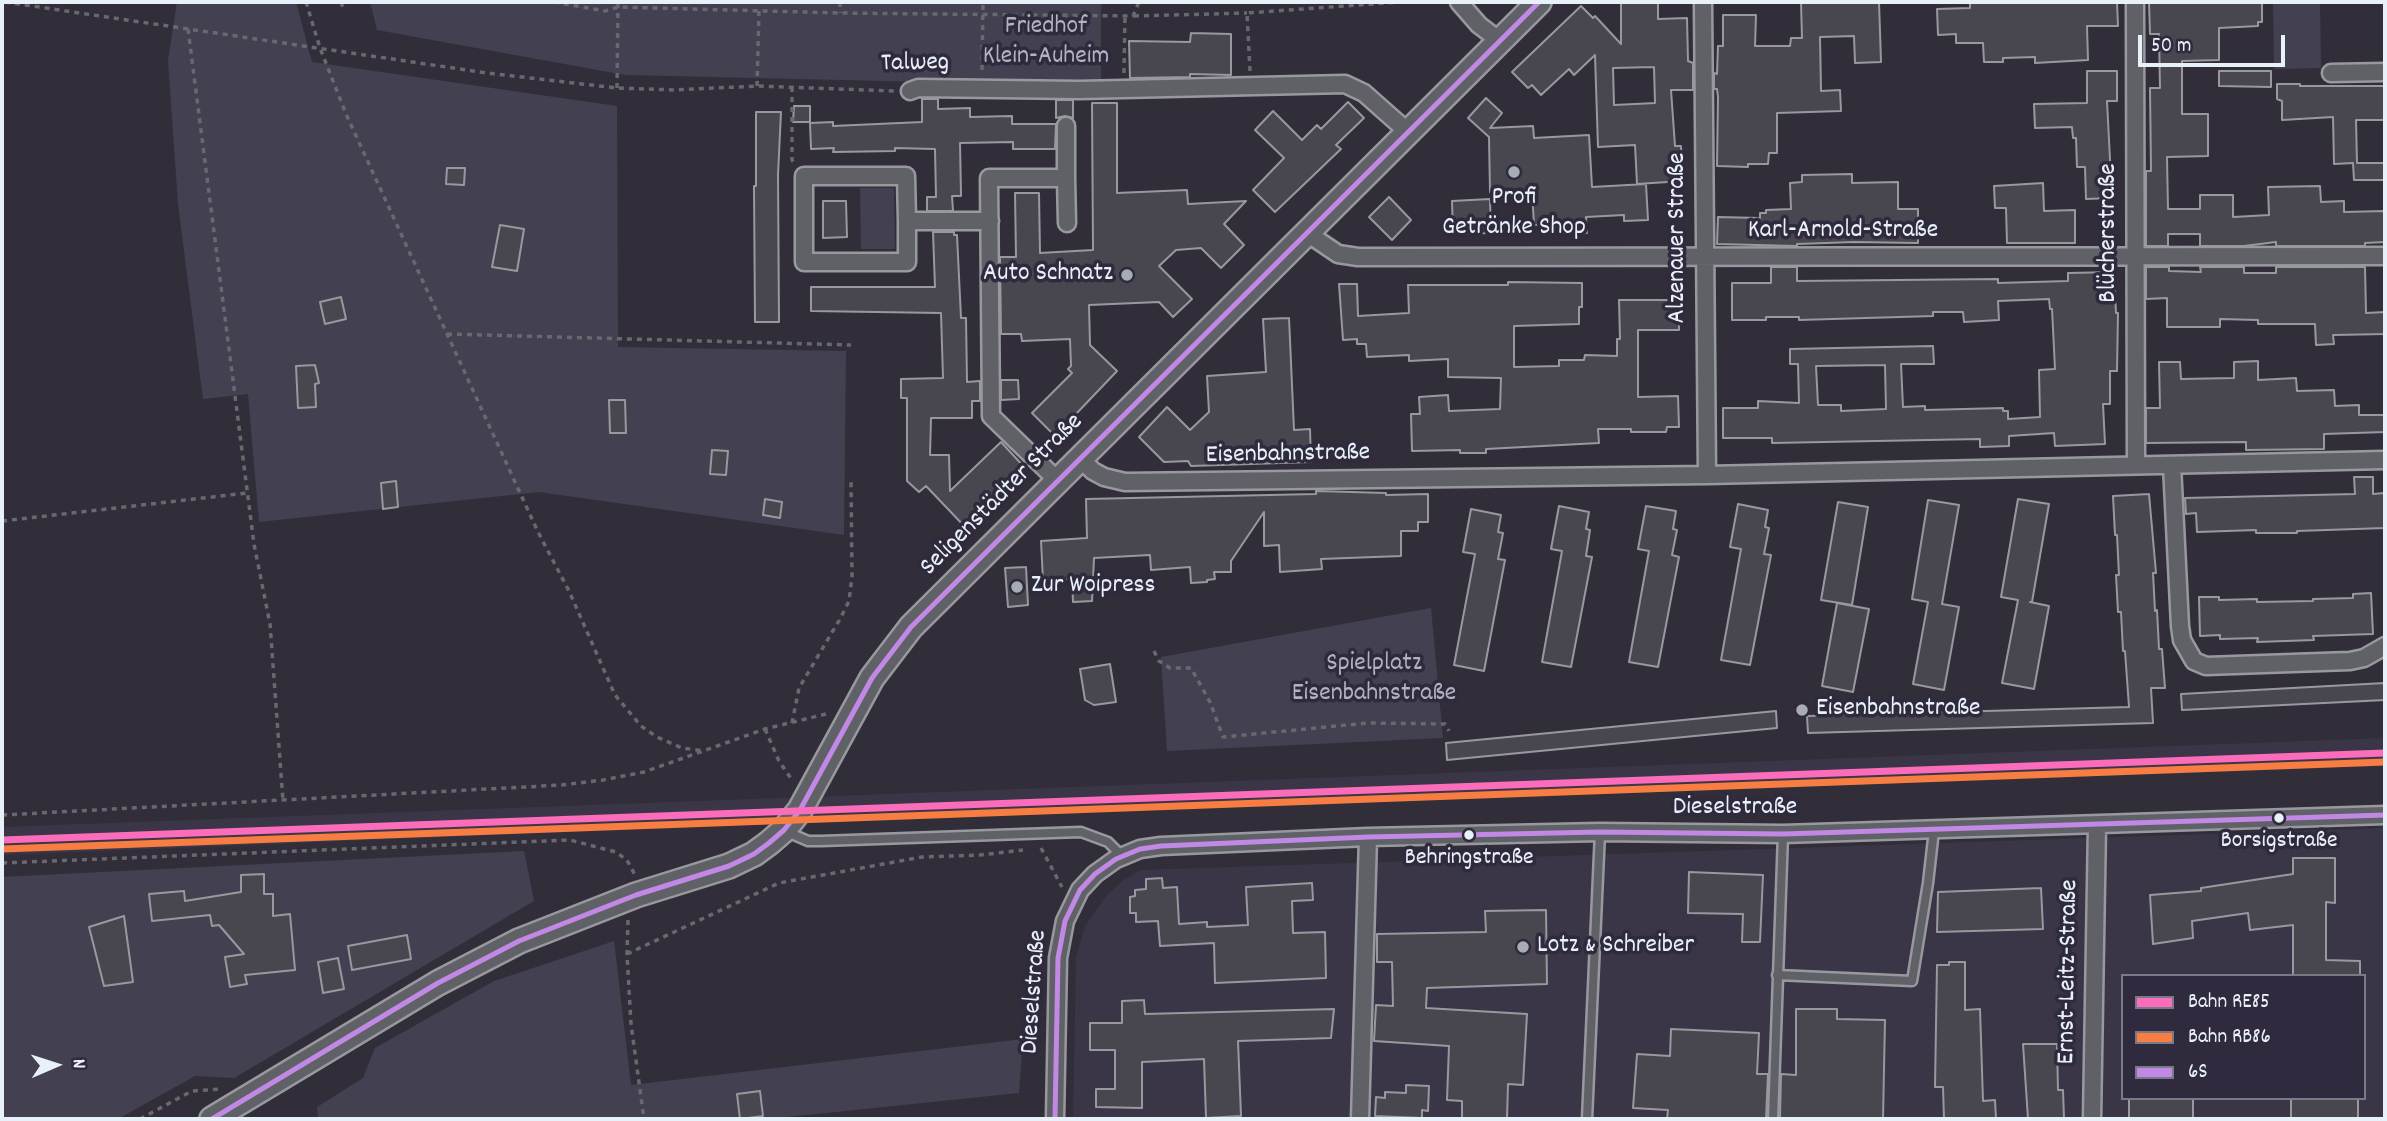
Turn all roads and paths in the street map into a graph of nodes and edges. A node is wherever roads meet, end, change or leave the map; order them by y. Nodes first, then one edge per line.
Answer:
1 (5, 2) edge
2 (306, 2) edge
3 (341, 2) edge
4 (554, 2) edge
5 (839, 2) edge
6 (983, 2) edge
7 (1139, 2) edge
8 (1400, 2) edge
9 (1459, 2) edge
10 (1539, 2) edge
11 (1703, 2) edge
12 (2135, 2) edge
13 (618, 4) edge
14 (344, 11) dead end
15 (759, 11) junction
16 (840, 13) junction
17 (1247, 13) junction
18 (983, 14) junction
19 (1125, 16) junction
20 (1133, 16) junction
21 (188, 29) junction
22 (1500, 41) junction
23 (320, 48) junction
24 (1124, 67) dead end
25 (982, 70) dead end
26 (2330, 72) dead end
27 (2385, 72) edge
28 (757, 86) junction
29 (1251, 86) junction
30 (792, 87) junction
31 (617, 88) junction
32 (910, 91) joint
33 (1066, 126) dead end
34 (1408, 132) junction
35 (804, 176) junction
36 (1066, 178) junction
37 (907, 220) junction
38 (990, 221) junction
39 (1067, 223) dead end
40 (1307, 233) junction
41 (2385, 256) edge
42 (1704, 257) junction
43 (2134, 257) junction
44 (447, 334) junction
45 (851, 345) dead end
46 (1080, 458) junction
47 (2385, 460) edge
48 (2136, 465) junction
49 (2172, 465) junction
50 (1707, 475) junction
51 (1057, 480) junction
52 (851, 481) dead end
53 (247, 493) junction
54 (2, 521) edge
55 (2385, 646) edge
56 (1154, 651) dead end
57 (856, 706) junction
58 (792, 723) junction
59 (765, 729) junction
60 (1449, 732) dead end
61 (704, 751) junction
62 (798, 788) dead end
63 (283, 801) junction
64 (2, 815) edge
65 (2385, 816) edge
66 (2097, 825) junction
67 (784, 830) junction
68 (1934, 830) junction
69 (1065, 832) junction
70 (1600, 832) junction
71 (1028, 833) junction
72 (1783, 834) junction
73 (1368, 837) junction
74 (1041, 847) junction
75 (1122, 856) junction
76 (2, 863) edge
77 (636, 895) junction
78 (1071, 905) junction
79 (627, 954) junction
80 (1777, 975) junction
81 (212, 1119) edge
82 (644, 1119) edge
83 (1055, 1119) edge
84 (1360, 1119) edge
85 (1587, 1119) edge
86 (1773, 1119) edge
87 (2092, 1119) edge

1 - 21 path, Talweg
2 - 23 path
3 - 14 path
4 - 13 path
5 - 16 path
6 - 18 path
7 - 20 path
8 - 17 path
9 - 22 street
10 - 22 main road, Seligenstädter Straße
11 - 42 street, Alzenauer Straße
12 - 43 street, Blücherstraße
13 - 15 path
13 - 31 path
15 - 16 path
15 - 28 path
16 - 18 path
17 - 20 path
17 - 29 path
18 - 19 path
18 - 25 path
19 - 20 path
19 - 24 path
21 - 23 path, Talweg
21 - 53 path
22 - 34 main road, Seligenstädter Straße
23 - 31 path, Talweg
23 - 44 path
26 - 27 street
28 - 30 path, Talweg
28 - 31 path, Talweg
29 - 32 street, Talweg
29 - 34 street, Talweg
30 - 32 path, Talweg
30 - 35 path
33 - 36 street
34 - 40 main road, Seligenstädter Straße
35 - 37 street
35 - 37 street
36 - 38 street
36 - 39 street
37 - 38 street
38 - 51 street
40 - 42 street, Karl-Arnold-Straße
40 - 46 main road, Seligenstädter Straße
41 - 43 street, Karl-Arnold-Straße
42 - 43 street, Karl-Arnold-Straße
42 - 50 street, Alzenauer Straße
43 - 48 street, Blücherstraße
44 - 45 path
44 - 61 path
46 - 50 street, Eisenbahnstraße
46 - 51 main road, Seligenstädter Straße
47 - 49 street, Eisenbahnstraße
48 - 49 street, Eisenbahnstraße
48 - 50 street, Eisenbahnstraße
49 - 55 street
51 - 57 main road, Seligenstädter Straße
52 - 58 path
53 - 54 path
53 - 63 path
56 - 60 path
57 - 58 path
57 - 67 main road, Seligenstädter Straße
58 - 59 path
59 - 61 path
59 - 62 path
61 - 63 path
63 - 64 path
65 - 66 street, Dieselstraße
66 - 68 street, Dieselstraße
66 - 87 street, Ernst-Leitz-Straße
67 - 71 lane
67 - 77 main road, Seligenstädter Straße
68 - 72 street, Dieselstraße
68 - 80 lane
69 - 71 lane
69 - 74 path
69 - 75 lane
70 - 72 street, Dieselstraße
70 - 73 street, Dieselstraße
70 - 85 lane
71 - 74 path
72 - 80 lane
73 - 75 street, Dieselstraße
73 - 84 street
74 - 78 path
74 - 79 path
75 - 78 street, Dieselstraße
76 - 77 path
77 - 79 path
77 - 81 main road, Seligenstädter Straße
78 - 83 street, Dieselstraße
79 - 82 path
80 - 86 lane

